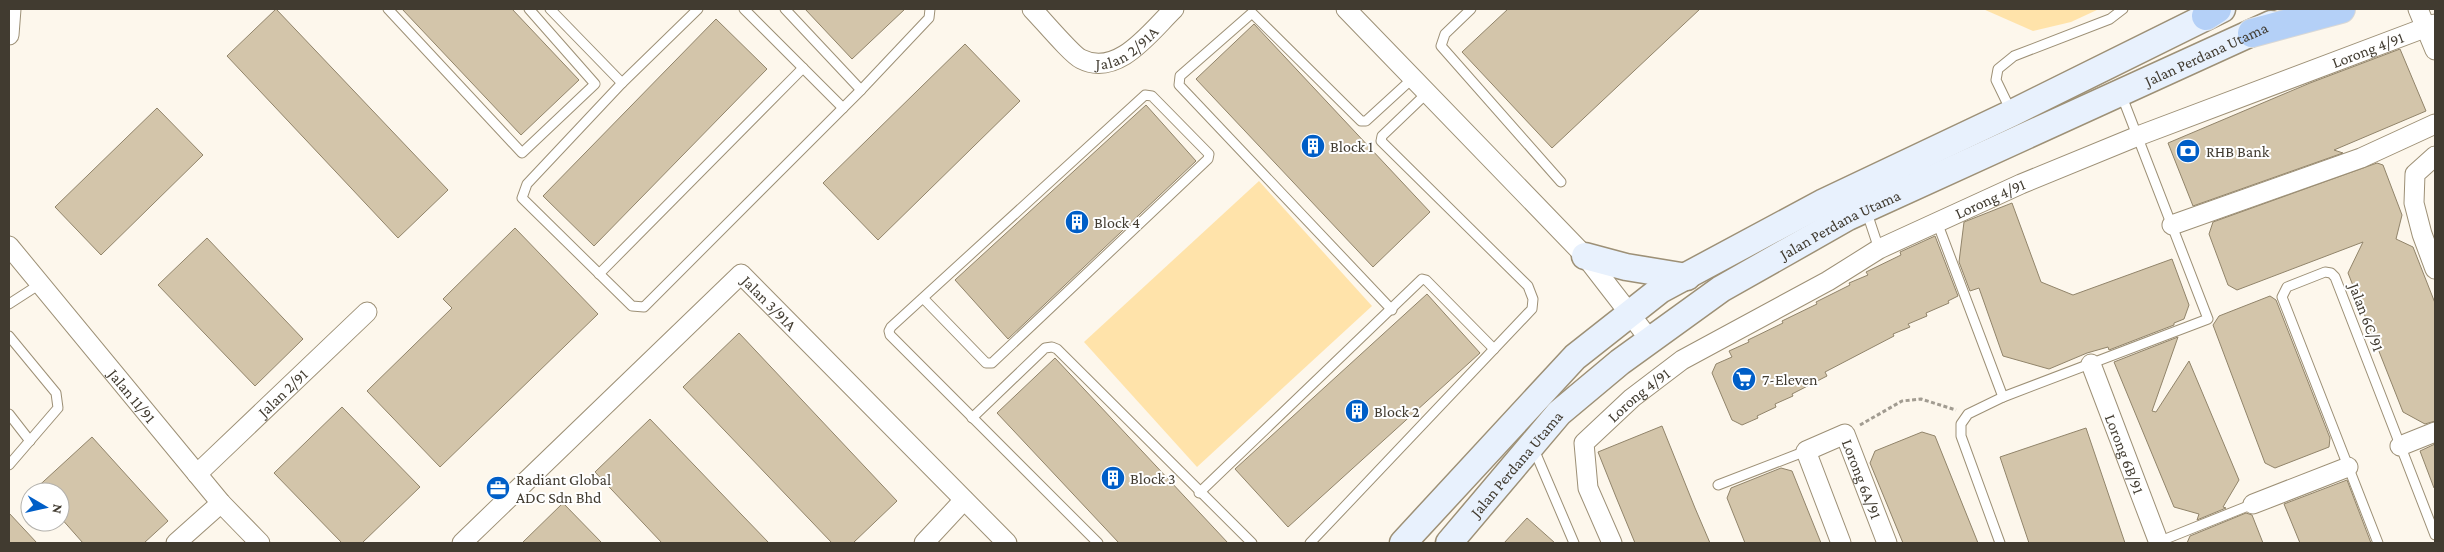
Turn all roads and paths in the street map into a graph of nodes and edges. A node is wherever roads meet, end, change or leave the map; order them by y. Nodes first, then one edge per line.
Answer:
1 (11, 9) edge
2 (388, 9) edge
3 (528, 9) edge
4 (550, 9) edge
5 (698, 9) edge
6 (744, 9) edge
7 (784, 9) edge
8 (930, 9) edge
9 (1032, 9) edge
10 (1174, 9) edge
11 (1346, 9) edge
12 (1471, 9) edge
13 (2123, 9) edge
14 (2300, 9) edge
15 (2341, 9) edge
16 (2418, 9) edge
17 (2215, 11) edge
18 (2430, 26) edge
19 (2252, 33) junction
20 (9, 35) edge
21 (2435, 50) edge
22 (803, 68) junction
23 (1412, 78) junction
24 (622, 82) junction
25 (860, 90) junction
26 (2120, 92) junction
27 (1427, 94) junction
28 (843, 108) junction
29 (2012, 114) junction
30 (2435, 124) edge
31 (2138, 136) junction
32 (2435, 156) edge
33 (1561, 182) dead end
34 (1865, 210) junction
35 (1937, 222) junction
36 (2172, 225) junction
37 (9, 246) edge
38 (1879, 249) junction
39 (1585, 256) junction
40 (2435, 269) edge
41 (600, 274) junction
42 (1687, 277) junction
43 (40, 284) junction
44 (923, 298) junction
45 (9, 304) edge
46 (1392, 310) junction
47 (367, 312) dead end
48 (1629, 313) junction
49 (9, 336) edge
50 (1650, 340) junction
51 (1494, 349) junction
52 (2091, 364) junction
53 (2003, 397) junction
54 (9, 414) edge
55 (1968, 414) junction
56 (972, 418) junction
57 (2435, 432) edge
58 (1845, 434) junction
59 (30, 441) junction
60 (1532, 445) junction
61 (2400, 446) junction
62 (1806, 451) junction
63 (9, 465) edge
64 (2348, 467) junction
65 (197, 474) junction
66 (1718, 485) dead end
67 (1199, 493) junction
68 (964, 500) junction
69 (221, 503) junction
70 (2253, 504) joint
71 (2435, 535) edge
72 (1459, 537) edge
73 (176, 543) edge
74 (260, 543) edge
75 (462, 543) edge
76 (924, 543) edge
77 (1007, 543) edge
78 (1098, 543) edge
79 (1252, 543) edge
80 (1310, 543) edge
81 (1403, 543) edge
82 (1574, 543) edge
83 (1612, 543) edge
84 (1841, 543) edge
85 (1887, 543) edge
86 (2000, 543) edge
87 (2159, 543) edge
88 (2378, 543) edge

1 - 20 street
2 - 3 lane
4 - 24 lane
5 - 24 lane
6 - 22 lane
7 - 25 lane
8 - 25 lane
9 - 10 street, Jalan 2/91A
11 - 23 street
12 - 33 lane
13 - 29 lane
14 - 19 street, Jalan Perdana Utama
15 - 19 highway
16 - 18 street
17 - 29 street, Jalan Perdana Utama
18 - 21 street
18 - 31 street, Lorong 4/91
19 - 26 street, Jalan Perdana Utama
22 - 28 lane
22 - 41 lane
23 - 27 street
23 - 46 lane
24 - 41 lane
25 - 28 lane
26 - 31 lane
26 - 34 street, Jalan Perdana Utama
27 - 39 street
27 - 51 lane
28 - 41 lane
29 - 42 street, Jalan Perdana Utama
30 - 36 street
31 - 35 street, Lorong 4/91
31 - 36 lane
32 - 40 street
34 - 38 lane
34 - 50 street, Jalan Perdana Utama
35 - 38 street, Lorong 4/91
35 - 53 lane
36 - 52 lane
37 - 43 street, Jalan 11/91
38 - 83 street, Lorong 4/91
39 - 42 street
39 - 48 street
42 - 48 street, Jalan Perdana Utama
43 - 45 lane
43 - 65 street, Jalan 11/91
44 - 44 lane
44 - 56 lane
46 - 51 lane
46 - 67 lane
47 - 65 street, Jalan 2/91
48 - 50 street
48 - 81 street, Jalan Perdana Utama
49 - 59 lane
50 - 60 street, Jalan Perdana Utama
51 - 80 lane
52 - 53 lane
52 - 87 street, Lorong 6B/91
53 - 55 lane
54 - 59 lane
55 - 58 path
55 - 86 lane
56 - 67 lane
56 - 78 lane
57 - 61 street
58 - 62 street, Lorong 6A/91
58 - 85 street, Lorong 6A/91
59 - 63 lane
60 - 72 street, Jalan Perdana Utama
60 - 82 lane
61 - 64 lane, Jalan 6C/91
61 - 71 lane, Jalan 6C/91
62 - 66 lane
62 - 84 street
64 - 70 street
64 - 88 lane, Jalan 6C/91
65 - 69 street, Jalan 11/91
67 - 79 lane
68 - 75 street, Jalan 3/91A
68 - 76 street
68 - 77 street, Jalan 3/91A
69 - 73 street
69 - 74 street, Jalan 11/91
70 - 87 lane

